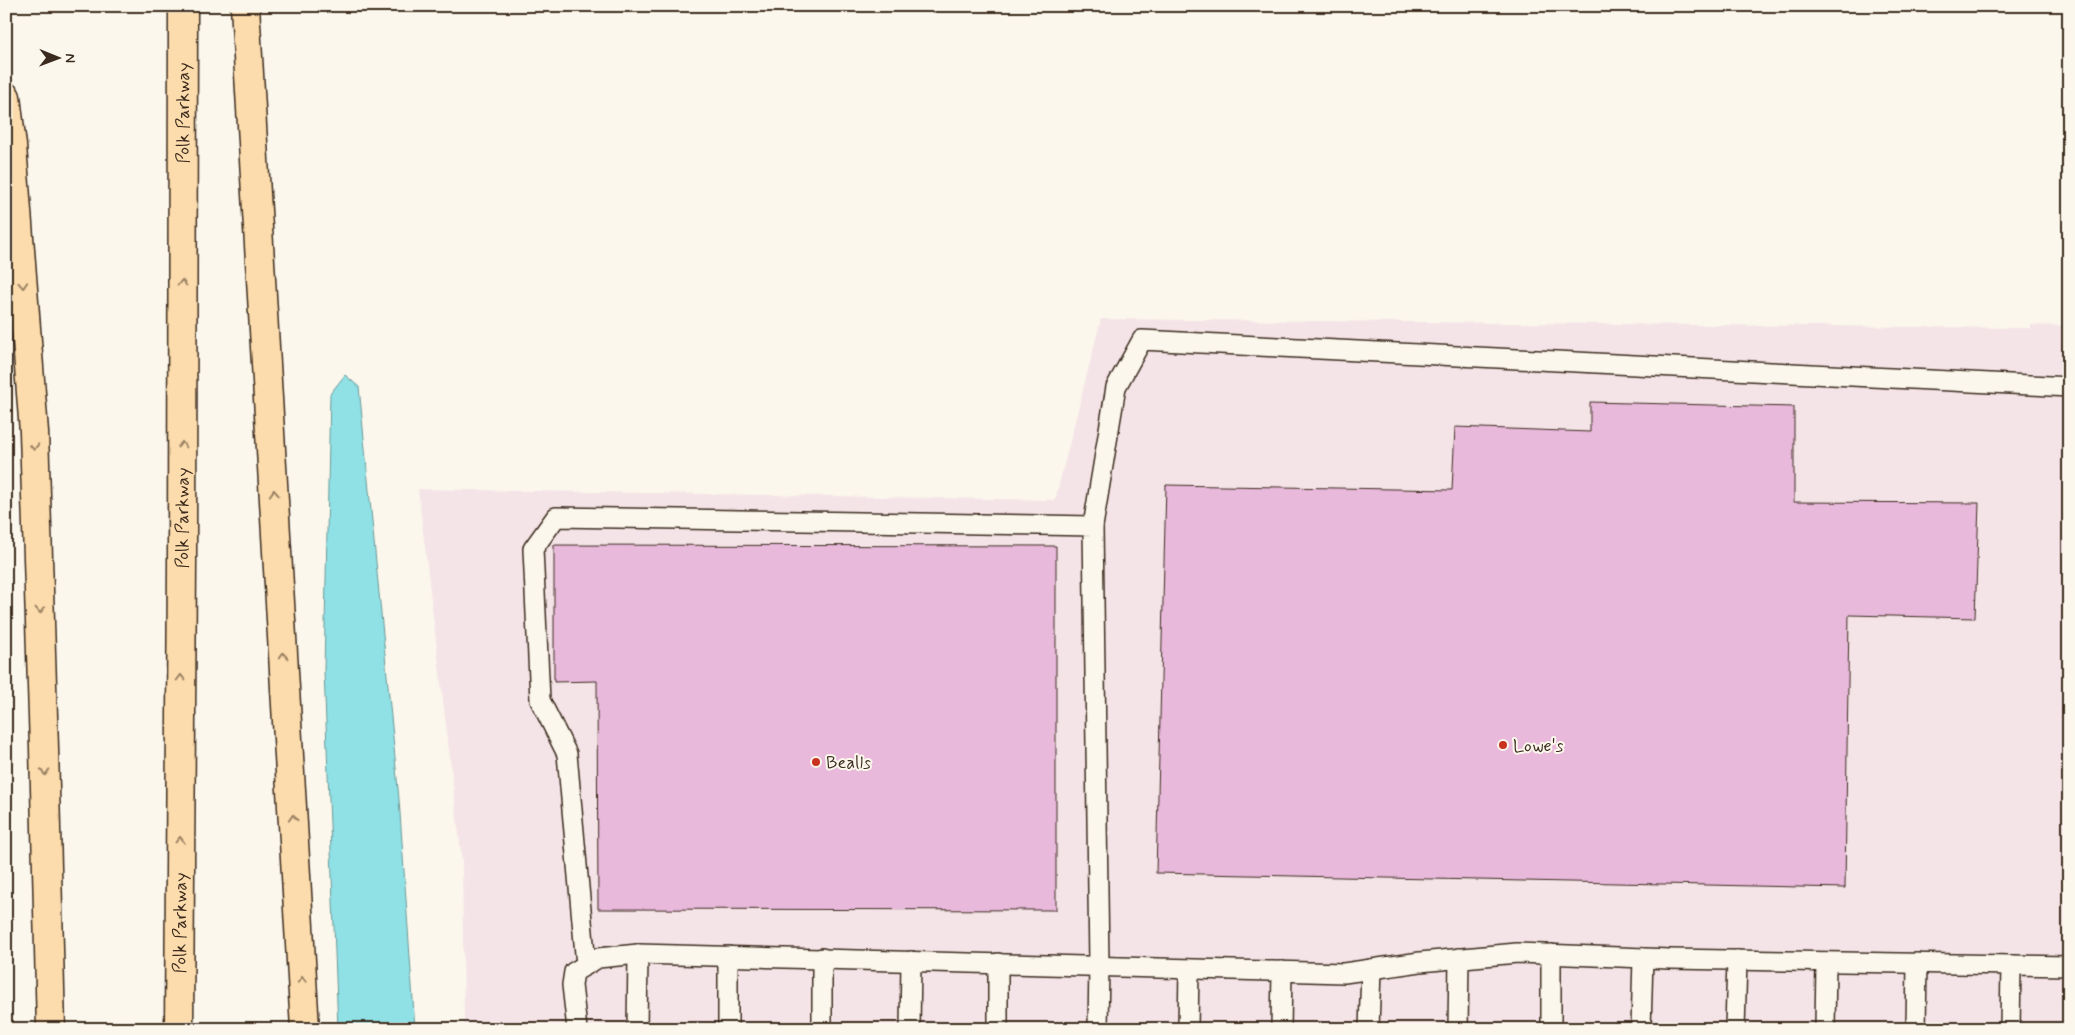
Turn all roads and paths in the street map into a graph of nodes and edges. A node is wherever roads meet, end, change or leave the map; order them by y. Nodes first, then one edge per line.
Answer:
1 (183, 6) edge
2 (245, 6) edge
3 (6, 97) edge
4 (2069, 387) edge
5 (1093, 526) junction
6 (638, 954) junction
7 (1552, 954) junction
8 (728, 956) junction
9 (822, 958) junction
10 (1459, 958) junction
11 (1643, 958) junction
12 (1737, 960) junction
13 (912, 961) junction
14 (1826, 962) junction
15 (998, 963) junction
16 (1917, 963) junction
17 (586, 965) junction
18 (1099, 965) junction
19 (2011, 965) junction
20 (2069, 966) edge
21 (1189, 969) junction
22 (1371, 969) junction
23 (1282, 971) junction
24 (51, 1029) edge
25 (179, 1029) edge
26 (305, 1029) edge
27 (577, 1029) edge
28 (637, 1029) edge
29 (728, 1029) edge
30 (822, 1029) edge
31 (910, 1029) edge
32 (998, 1029) edge
33 (1098, 1029) edge
34 (1188, 1029) edge
35 (1281, 1029) edge
36 (1369, 1029) edge
37 (1458, 1029) edge
38 (1551, 1029) edge
39 (1641, 1029) edge
40 (1735, 1029) edge
41 (1825, 1029) edge
42 (1916, 1029) edge
43 (2010, 1029) edge

25 -> 1 highway, Polk Parkway
26 -> 2 highway
3 -> 24 highway
4 - 5 lane
5 - 17 lane
5 - 18 lane
6 - 8 lane
6 - 17 lane
6 - 28 lane
7 - 10 lane
7 - 11 lane
7 - 38 lane
8 - 9 lane
8 - 29 lane
9 - 13 lane
9 - 30 lane
10 - 22 lane
10 - 37 lane
11 - 12 lane
11 - 39 lane
12 - 14 lane
12 - 40 lane
13 - 15 lane
13 - 31 lane
14 - 16 lane
14 - 41 lane
15 - 18 lane
15 - 32 lane
16 - 19 lane
16 - 42 lane
17 - 27 lane
18 - 21 lane
18 - 33 lane
19 - 20 lane
19 - 43 lane
21 - 23 lane
21 - 34 lane
22 - 23 lane
22 - 36 lane
23 - 35 lane

